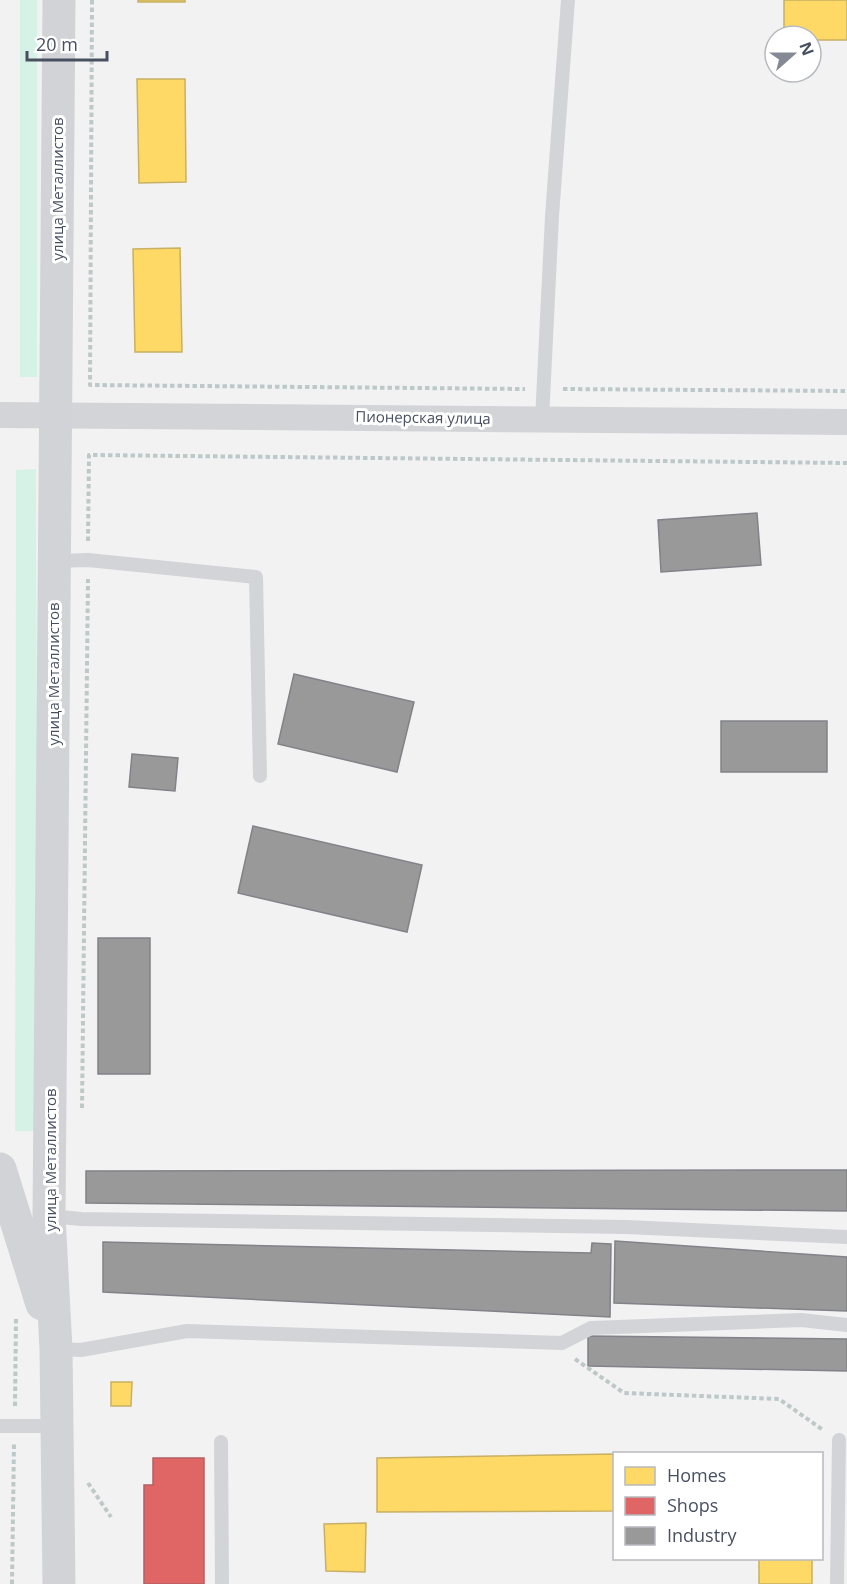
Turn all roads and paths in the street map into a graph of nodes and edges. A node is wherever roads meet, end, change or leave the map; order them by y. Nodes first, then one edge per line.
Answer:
1 (59, 0) edge
2 (92, 0) edge
3 (568, 0) edge
4 (543, 389) junction
5 (847, 391) edge
6 (0, 415) edge
7 (56, 415) junction
8 (542, 420) junction
9 (847, 422) edge
10 (847, 462) edge
11 (54, 561) junction
12 (88, 561) junction
13 (260, 776) dead end
14 (82, 1111) dead end
15 (0, 1169) edge
16 (50, 1216) junction
17 (847, 1238) edge
18 (16, 1308) dead end
19 (847, 1325) edge
20 (550, 1342) junction
21 (56, 1349) junction
22 (0, 1426) edge
23 (15, 1426) junction
24 (56, 1426) junction
25 (839, 1440) joint
26 (221, 1442) dead end
27 (87, 1482) dead end
28 (111, 1517) dead end
29 (12, 1584) edge
30 (59, 1584) edge
31 (222, 1584) edge
32 (837, 1584) edge

1 - 7 street, улица Металлистов
2 - 4 path
3 - 4 lane
4 - 5 path
4 - 8 lane
6 - 7 street, Пионерская улица
7 - 8 street, Пионерская улица
7 - 11 street, улица Металлистов
8 - 9 street, Пионерская улица
10 - 12 path
11 - 12 lane
11 - 16 street, улица Металлистов
12 - 13 lane
12 - 14 path
15 - 21 street, улица Металлистов
16 - 17 lane
16 - 21 street, улица Металлистов
18 - 23 path
19 - 20 lane
20 - 21 lane
20 - 25 path
21 - 24 street, улица Металлистов
22 - 23 lane
23 - 24 lane
23 - 29 path
24 - 30 street, улица Металлистов
25 - 32 lane
26 - 31 lane
27 - 28 path

